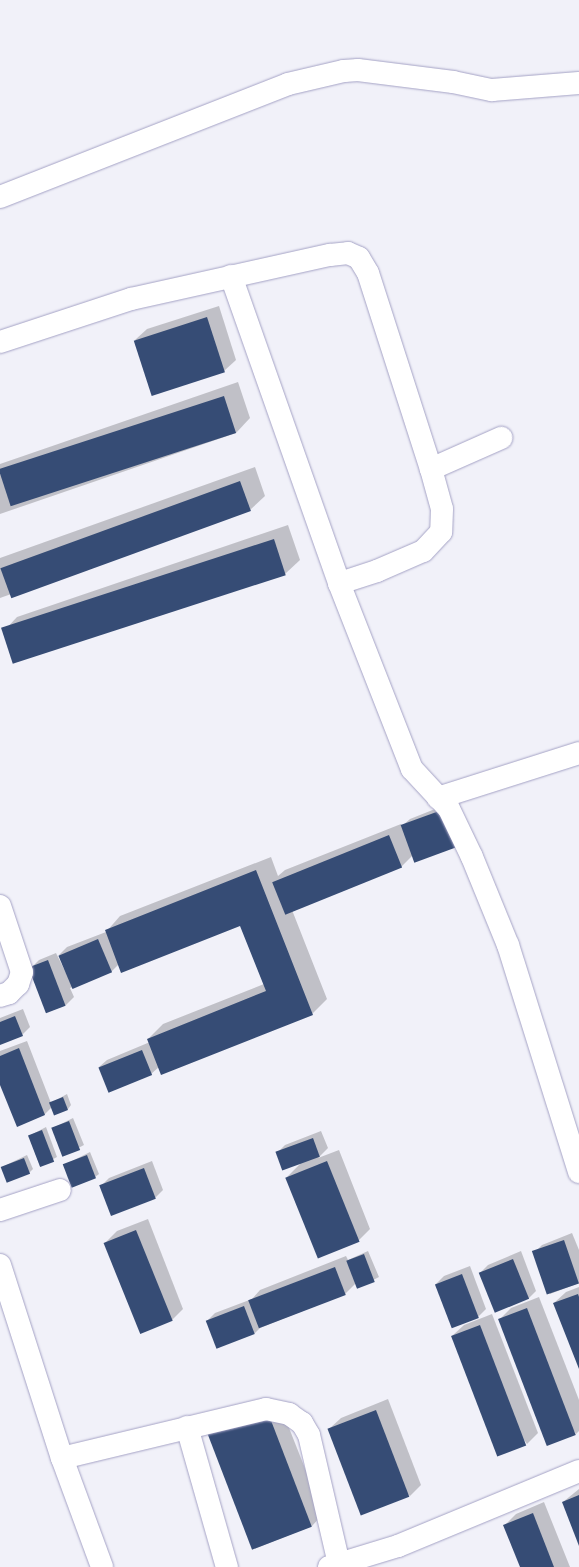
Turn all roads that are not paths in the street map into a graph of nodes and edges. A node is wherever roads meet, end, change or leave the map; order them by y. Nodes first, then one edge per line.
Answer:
1 (579, 83) edge
2 (0, 197) edge
3 (231, 276) junction
4 (0, 342) edge
5 (501, 438) dead end
6 (431, 469) junction
7 (339, 583) junction
8 (579, 753) edge
9 (438, 798) junction
10 (0, 906) edge
11 (0, 996) edge
12 (579, 1172) edge
13 (60, 1190) dead end
14 (0, 1210) edge
15 (0, 1265) edge
16 (187, 1426) junction
17 (62, 1458) junction
18 (579, 1471) edge
19 (334, 1566) edge
20 (102, 1567) edge
21 (227, 1567) edge

1 - 2 street
3 - 4 street
3 - 6 street
3 - 7 street
5 - 6 street
6 - 7 street
7 - 9 street
8 - 9 street
9 - 12 street
10 - 11 street
13 - 14 street
15 - 17 street
16 - 17 street
16 - 19 street
16 - 21 street
17 - 20 street
18 - 19 street

